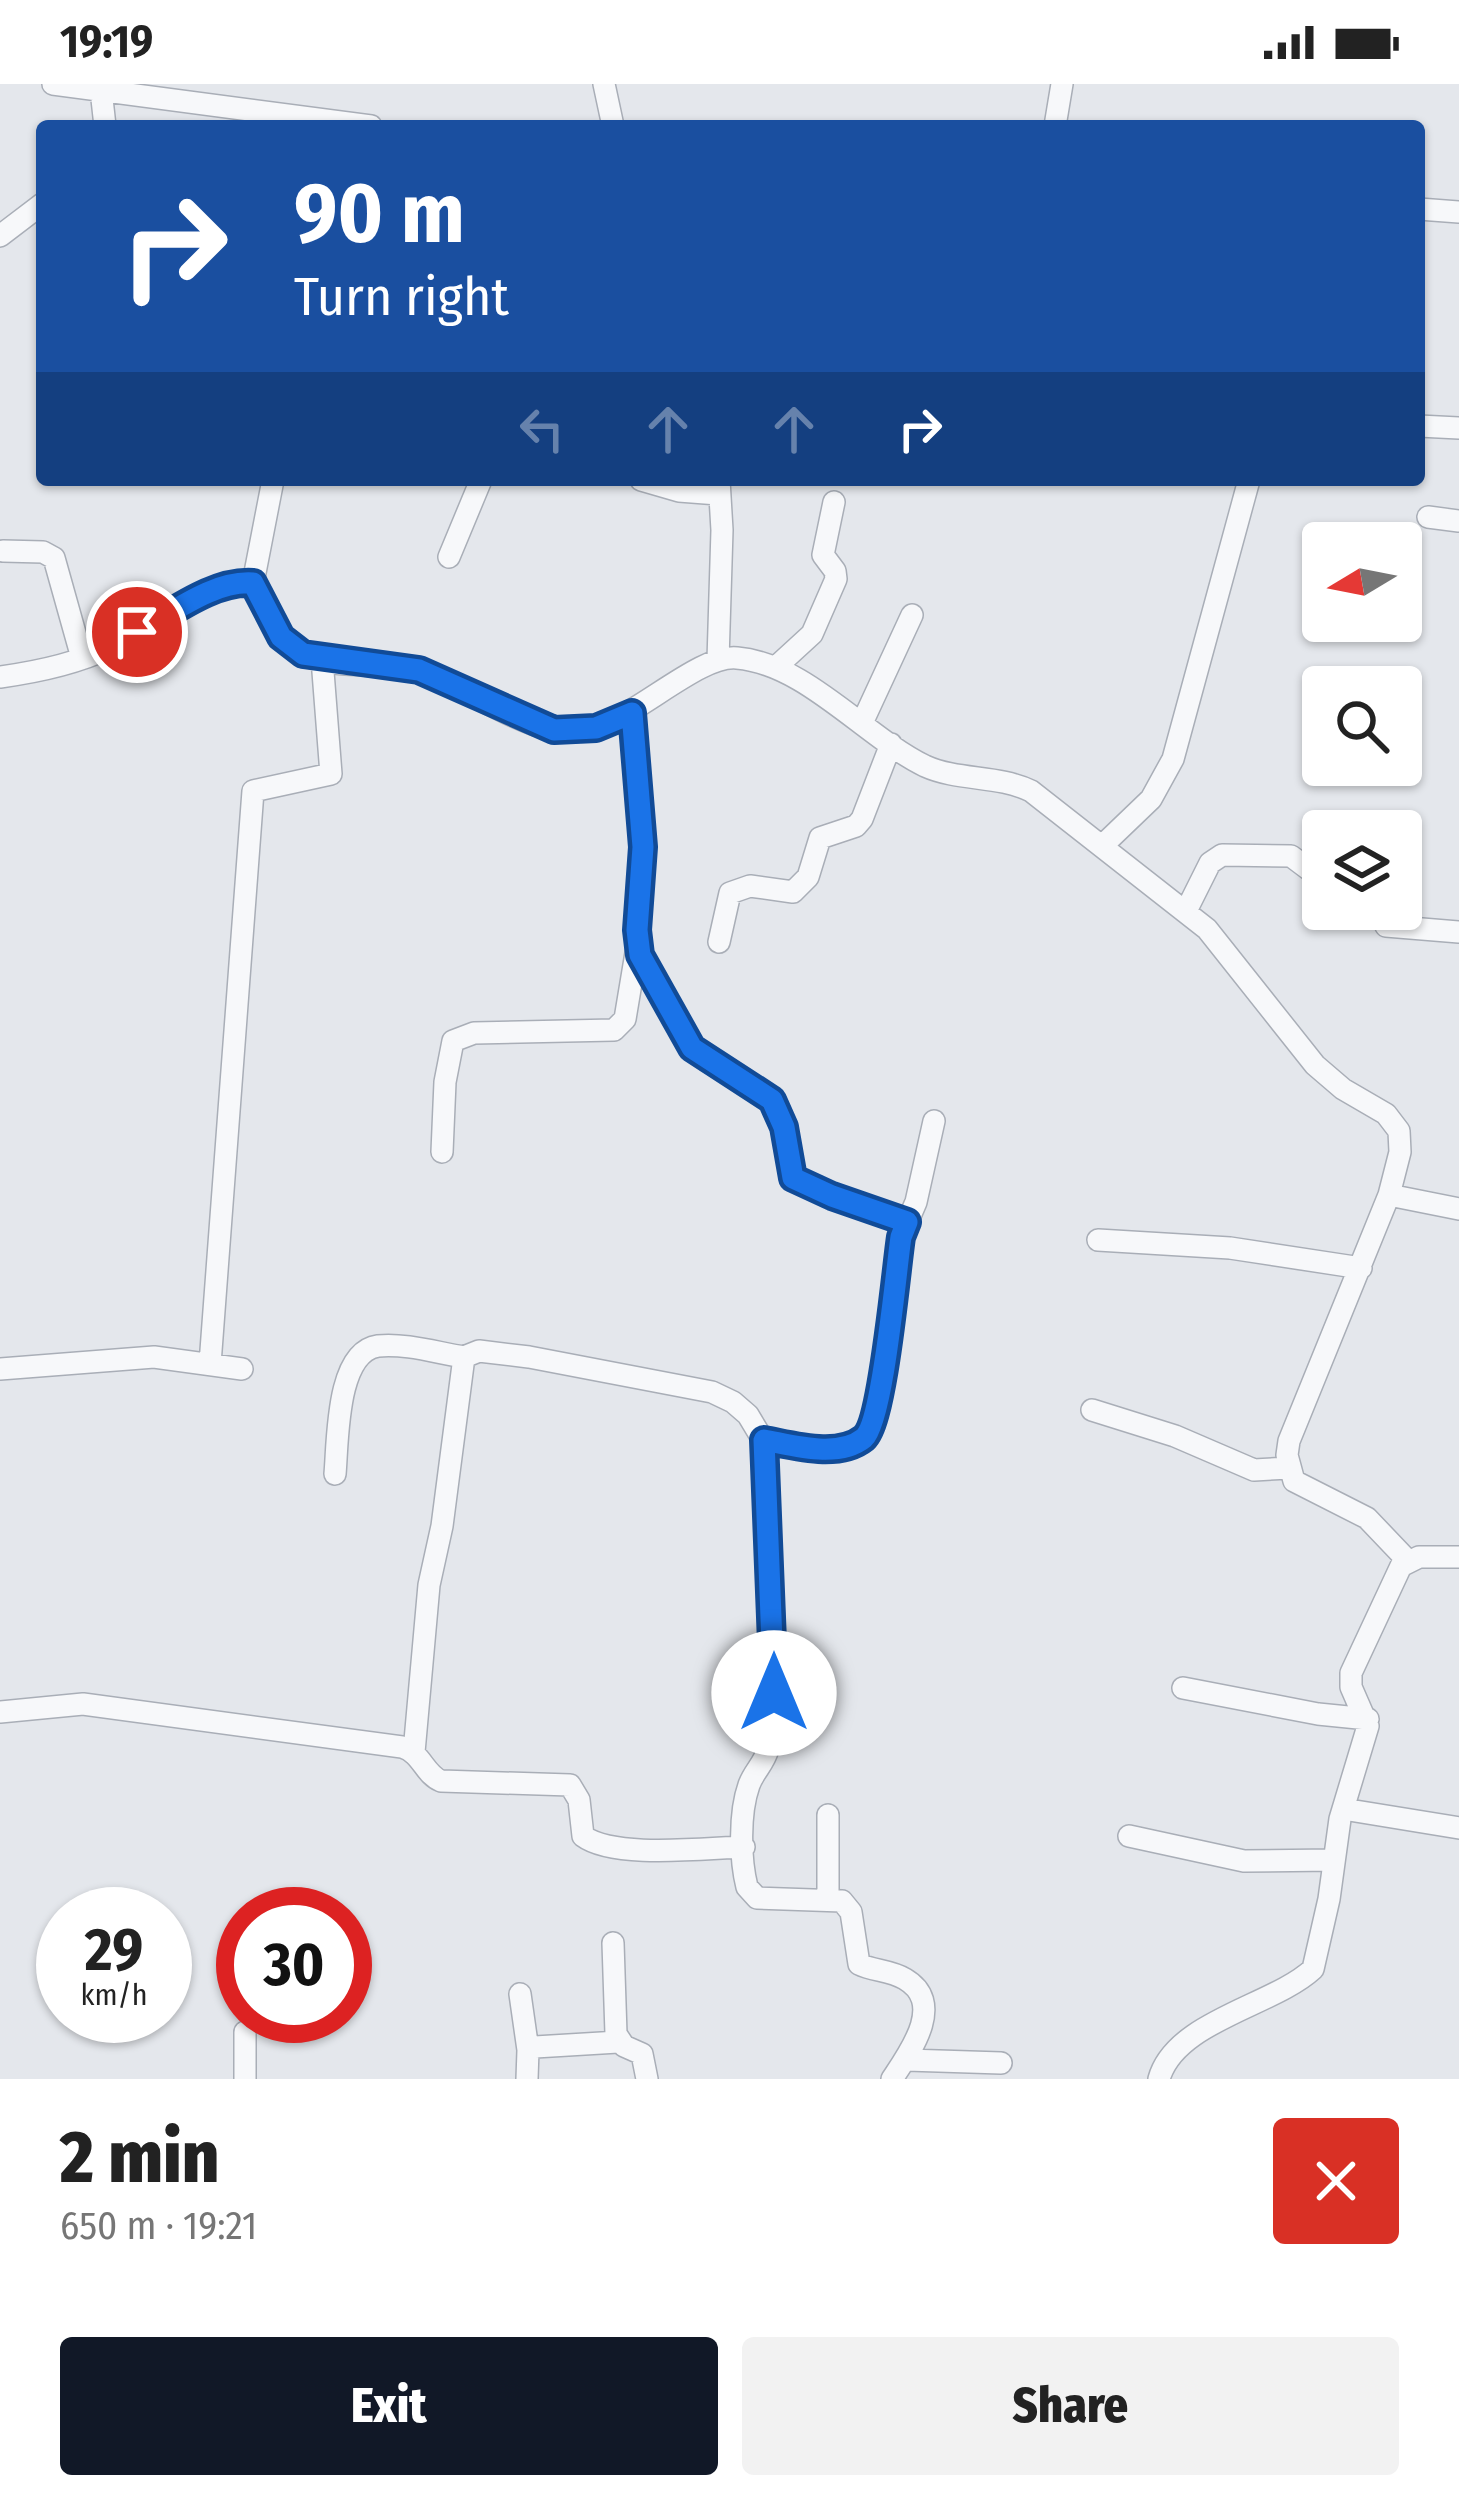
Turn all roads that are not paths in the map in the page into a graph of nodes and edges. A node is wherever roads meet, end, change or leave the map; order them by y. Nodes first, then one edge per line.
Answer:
1 (54, 84) edge
2 (604, 84) edge
3 (1062, 84) edge
4 (91, 88) edge
5 (103, 120) edge
6 (326, 120) edge
7 (612, 120) edge
8 (1056, 120) edge
9 (36, 209) edge
10 (1425, 209) edge
11 (1459, 212) edge
12 (0, 236) edge
13 (1425, 426) edge
14 (1459, 428) edge
15 (272, 486) edge
16 (479, 486) edge
17 (662, 486) edge
18 (1247, 486) edge
19 (718, 487) edge
20 (834, 502) dead end
21 (1428, 517) dead end
22 (1459, 521) edge
23 (3, 551) dead end
24 (449, 557) dead end
25 (253, 583) junction
26 (912, 614) dead end
27 (82, 658) junction
28 (322, 659) junction
29 (718, 660) junction
30 (776, 667) junction
31 (0, 677) edge
32 (632, 713) junction
33 (862, 724) junction
34 (891, 744) junction
35 (1102, 846) junction
36 (1302, 864) edge
37 (1186, 910) junction
38 (1422, 929) edge
39 (1459, 932) edge
40 (719, 942) dead end
41 (638, 946) junction
42 (934, 1121) dead end
43 (442, 1152) dead end
44 (1389, 1195) junction
45 (1459, 1209) edge
46 (907, 1222) junction
47 (1098, 1240) dead end
48 (1361, 1268) junction
49 (464, 1357) junction
50 (210, 1364) junction
51 (0, 1369) edge
52 (242, 1369) dead end
53 (1092, 1410) dead end
54 (764, 1440) junction
55 (1289, 1468) junction
56 (334, 1474) dead end
57 (1459, 1557) edge
58 (1408, 1561) junction
59 (1183, 1688) dead end
60 (2, 1718) edge
61 (1368, 1719) junction
62 (414, 1752) junction
63 (1343, 1809) junction
64 (828, 1814) dead end
65 (1459, 1828) edge
66 (1129, 1836) dead end
67 (744, 1847) junction
68 (1334, 1860) junction
69 (828, 1898) junction
70 (613, 1943) dead end
71 (520, 1994) dead end
72 (618, 2042) junction
73 (245, 2043) edge
74 (528, 2050) junction
75 (907, 2060) junction
76 (1000, 2063) dead end
77 (245, 2079) edge
78 (527, 2079) edge
79 (646, 2079) edge
80 (892, 2079) edge
81 (1159, 2079) edge

1 - 4 street
2 - 7 street
3 - 8 street
4 - 5 street
4 - 6 street
9 - 12 street
10 - 11 street
13 - 14 street
15 - 25 street
16 - 24 street
17 - 19 street
18 - 35 street
19 - 29 street
20 - 30 street
21 - 22 street
23 - 27 street
25 - 27 street
25 - 28 street
26 - 33 street
27 - 31 street
28 - 32 street
28 - 50 street
29 - 30 street
29 - 32 street
30 - 33 street
32 - 41 street
33 - 34 street
34 - 35 street
34 - 40 street
35 - 37 street
36 - 37 street
37 - 44 street
38 - 39 street
41 - 43 street
41 - 46 street
42 - 46 street
44 - 45 street
44 - 48 street
46 - 54 street
47 - 48 street
48 - 55 street
49 - 54 street
49 - 56 street
49 - 62 street
50 - 51 street
50 - 52 street
53 - 55 street
54 - 67 street
55 - 58 street
57 - 58 street
58 - 61 street
59 - 61 street
60 - 62 street
61 - 63 street
62 - 67 street
63 - 65 street
63 - 68 street
64 - 69 street
66 - 68 street
67 - 69 street
68 - 81 street
69 - 75 street
70 - 72 street
71 - 74 street
72 - 74 street
72 - 79 street
73 - 77 street
74 - 78 street
75 - 76 street
75 - 80 street

